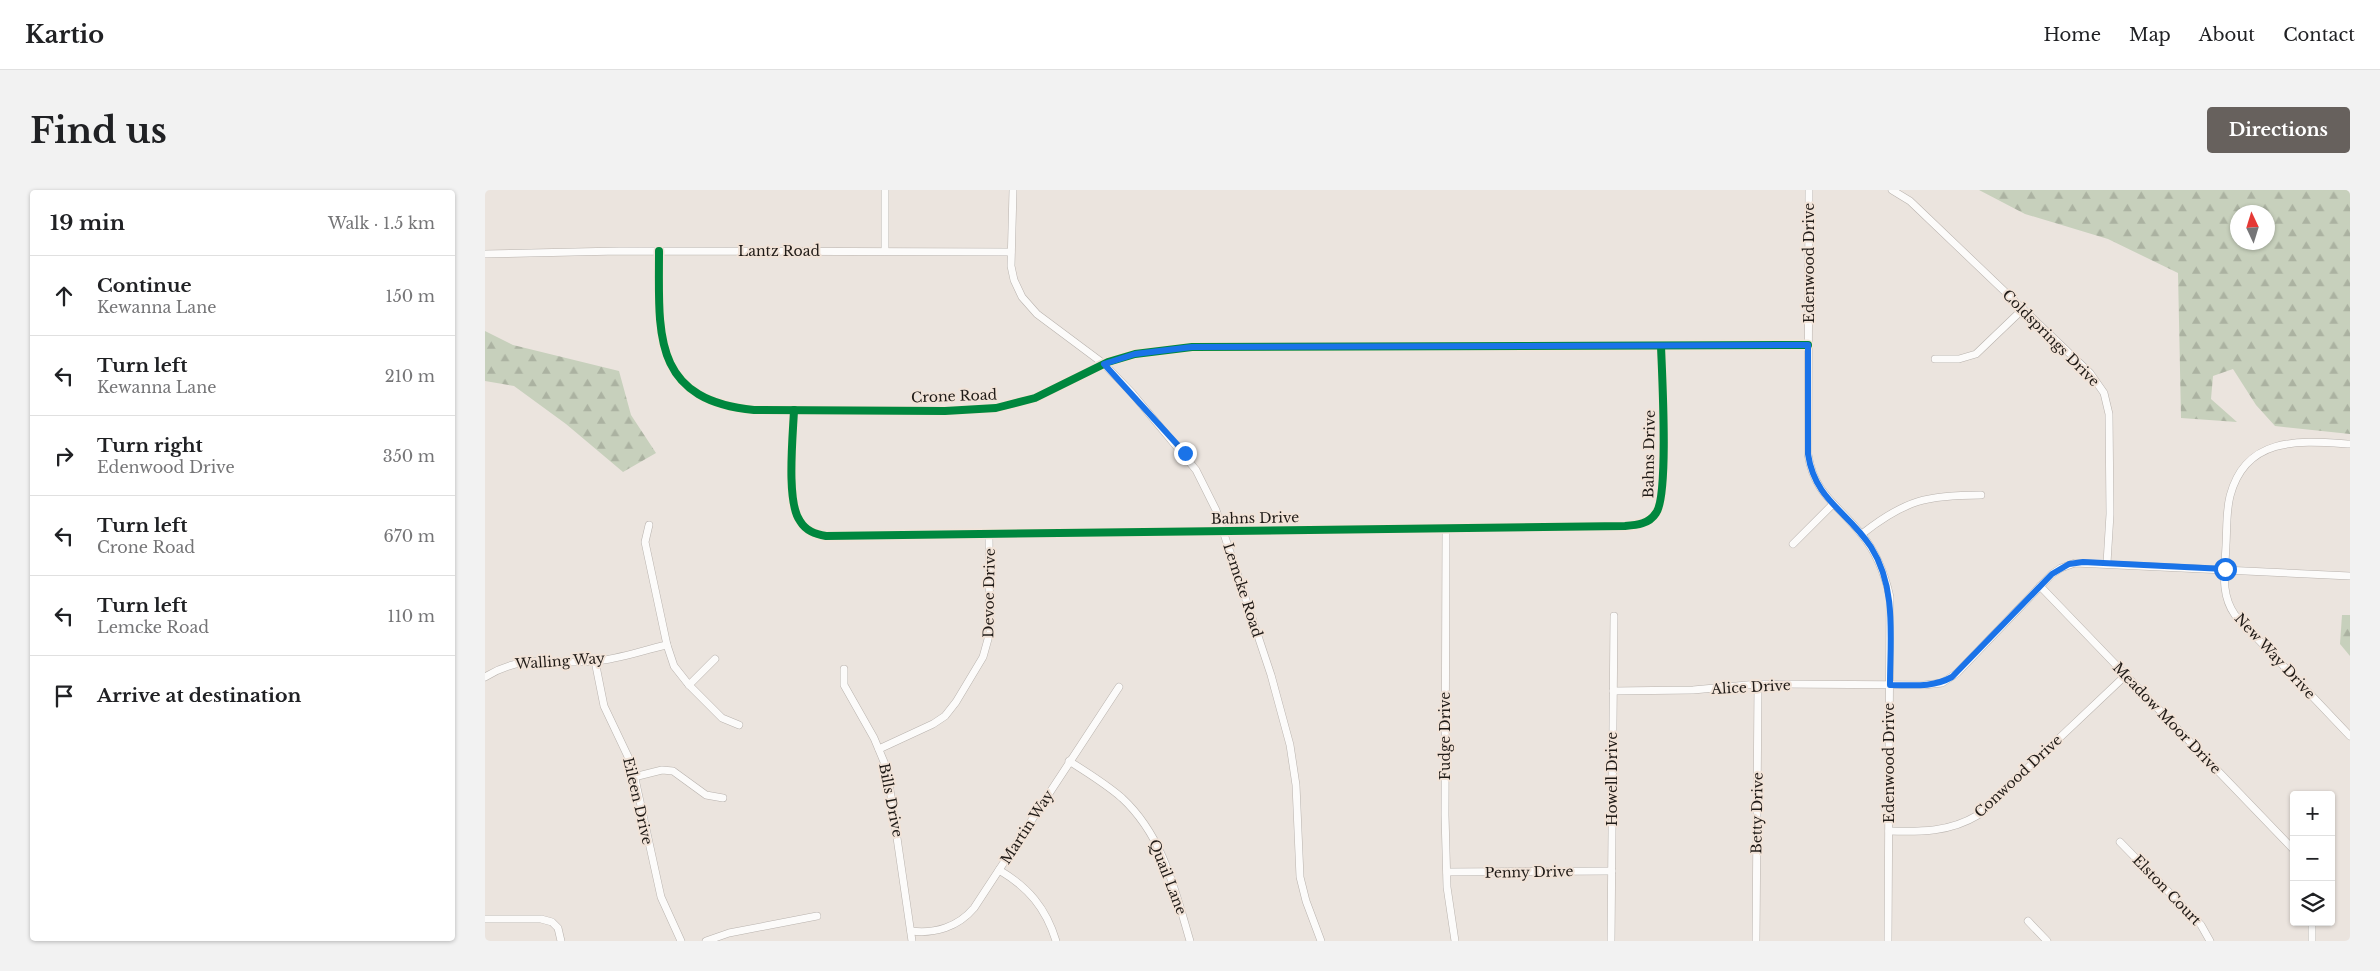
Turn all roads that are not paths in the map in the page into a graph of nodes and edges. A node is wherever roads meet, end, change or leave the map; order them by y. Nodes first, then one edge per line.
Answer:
1 (885, 190) edge
2 (1013, 190) edge
3 (1809, 190) edge
4 (1892, 190) edge
5 (659, 251) junction
6 (885, 252) junction
7 (1011, 252) junction
8 (485, 254) edge
9 (2023, 309) junction
10 (1808, 345) junction
11 (1661, 346) junction
12 (1935, 359) dead end
13 (1104, 364) junction
14 (794, 410) junction
15 (2350, 444) edge
16 (1981, 495) dead end
17 (1833, 504) junction
18 (649, 525) dead end
19 (1446, 530) junction
20 (1223, 531) junction
21 (1862, 534) junction
22 (989, 535) junction
23 (1793, 544) dead end
24 (2107, 563) junction
25 (2225, 569) junction
26 (2350, 576) edge
27 (2040, 586) junction
28 (1614, 616) dead end
29 (667, 645) junction
30 (715, 659) dead end
31 (595, 662) junction
32 (844, 669) dead end
33 (2126, 675) junction
34 (485, 676) edge
35 (1758, 684) junction
36 (689, 685) junction
37 (1890, 685) junction
38 (1119, 687) dead end
39 (1613, 691) junction
40 (739, 725) dead end
41 (2350, 736) edge
42 (879, 749) junction
43 (1069, 761) junction
44 (634, 776) junction
45 (723, 798) dead end
46 (1889, 831) junction
47 (2120, 842) dead end
48 (2290, 846) edge
49 (999, 870) junction
50 (1612, 871) junction
51 (1447, 872) junction
52 (817, 916) dead end
53 (485, 919) edge
54 (2028, 921) dead end
55 (2312, 926) edge
56 (911, 932) junction
57 (561, 941) edge
58 (681, 941) edge
59 (706, 941) edge
60 (912, 941) edge
61 (1056, 941) edge
62 (1191, 941) edge
63 (1321, 941) edge
64 (1455, 941) edge
65 (1611, 941) edge
66 (1756, 941) edge
67 (1888, 941) edge
68 (2047, 941) edge
69 (2210, 941) edge
70 (2312, 941) edge

1 - 6 street
2 - 7 street
3 - 10 street, Edenwood Drive
4 - 9 street, Coldsprings Drive
5 - 6 street, Lantz Road
5 - 8 street, Lantz Road
5 - 14 street, Crone Road
6 - 7 street, Lantz Road
7 - 13 street, Lemcke Road
9 - 12 street
9 - 24 street, Coldsprings Drive
10 - 11 street, Crone Road
10 - 17 street, Edenwood Drive
11 - 13 street, Crone Road
11 - 19 street, Bahns Drive
13 - 14 street, Crone Road
13 - 20 street, Lemcke Road
14 - 22 street, Bahns Drive
15 - 25 street, New Way Drive
16 - 21 street
17 - 21 street, Edenwood Drive
17 - 23 street
18 - 29 street
19 - 20 street, Bahns Drive
19 - 51 street, Fudge Drive
20 - 22 street, Bahns Drive
20 - 63 street, Lemcke Road
21 - 37 street, Edenwood Drive
22 - 42 street, Devoe Drive
24 - 25 street, Alice Drive
24 - 27 street, Alice Drive
25 - 26 street, Alice Drive
25 - 41 street, New Way Drive
27 - 33 street, Meadow Moor Drive
27 - 37 street, Alice Drive
28 - 39 street, Howell Drive
29 - 31 street, Walling Way
29 - 36 street
30 - 36 street
31 - 34 street, Walling Way
31 - 44 street, Eileen Drive
32 - 42 street, Bills Drive
33 - 46 street, Conwood Drive
33 - 48 street, Meadow Moor Drive
35 - 37 street, Alice Drive
35 - 39 street, Alice Drive
35 - 66 street, Betty Drive
36 - 40 street
37 - 46 street, Edenwood Drive
38 - 43 street, Martin Way
39 - 50 street, Howell Drive
42 - 56 street, Bills Drive
43 - 49 street, Martin Way
43 - 62 street, Quail Lane
44 - 45 street
44 - 58 street, Eileen Drive
46 - 67 street, Edenwood Drive
47 - 69 street, Elston Court
49 - 56 street, Martin Way
49 - 61 street
50 - 51 street, Penny Drive
50 - 65 street, Howell Drive
51 - 64 street, Fudge Drive
52 - 59 street
53 - 57 street
54 - 68 street
55 - 70 street
56 - 60 street, Bills Drive

